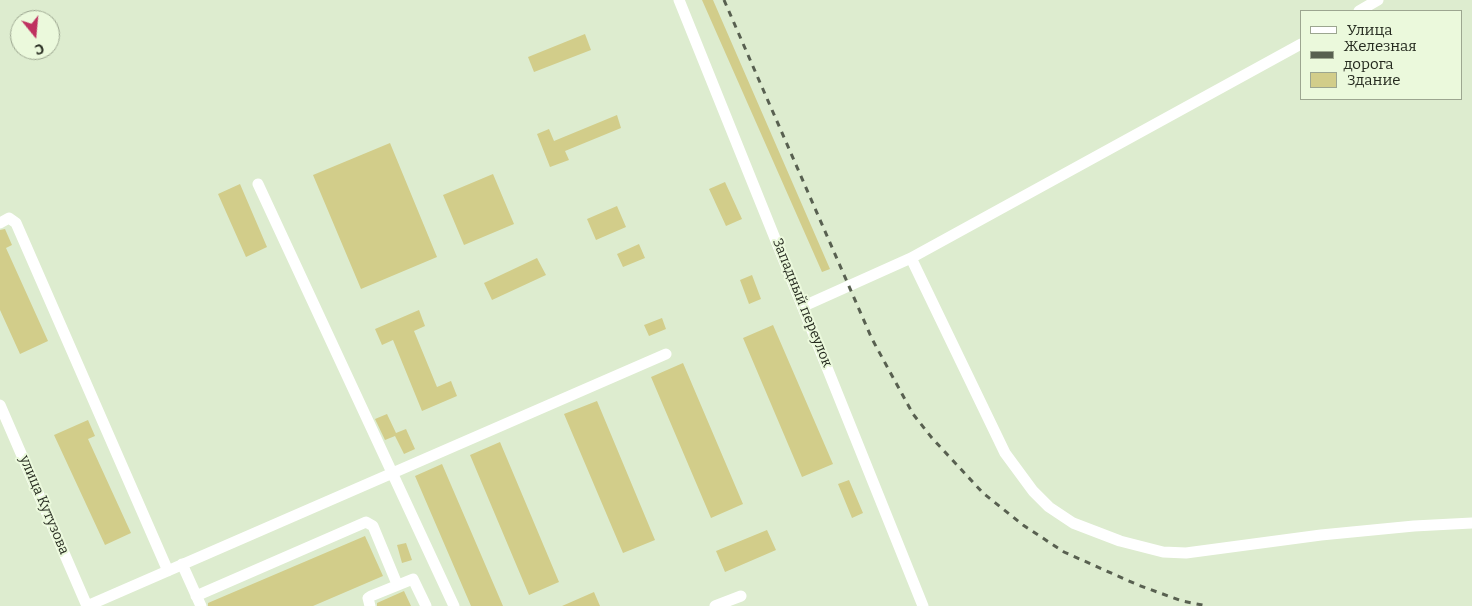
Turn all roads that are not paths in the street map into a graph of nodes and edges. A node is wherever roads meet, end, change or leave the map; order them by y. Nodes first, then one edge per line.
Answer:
1 (678, 0) edge
2 (1378, 0) edge
3 (1361, 10) edge
4 (1300, 45) edge
5 (258, 184) dead end
6 (0, 222) edge
7 (911, 258) junction
8 (804, 306) junction
9 (666, 354) dead end
10 (0, 405) edge
11 (392, 472) junction
12 (1472, 523) edge
13 (182, 564) junction
14 (168, 571) junction
15 (398, 584) junction
16 (741, 596) dead end
17 (198, 601) edge
18 (87, 606) edge
19 (370, 606) edge
20 (426, 606) edge
21 (454, 606) edge
22 (715, 606) edge
23 (923, 606) edge

1 - 8 street, Западный переулок
2 - 3 street
4 - 7 street
5 - 11 street
6 - 14 street
7 - 8 street
7 - 12 street
8 - 23 street, Западный переулок
9 - 11 street
10 - 18 street, улица Кутузова
11 - 13 street
11 - 21 street
13 - 14 street
13 - 17 street
14 - 18 street
15 - 17 street
15 - 19 street
15 - 20 street
16 - 22 street

